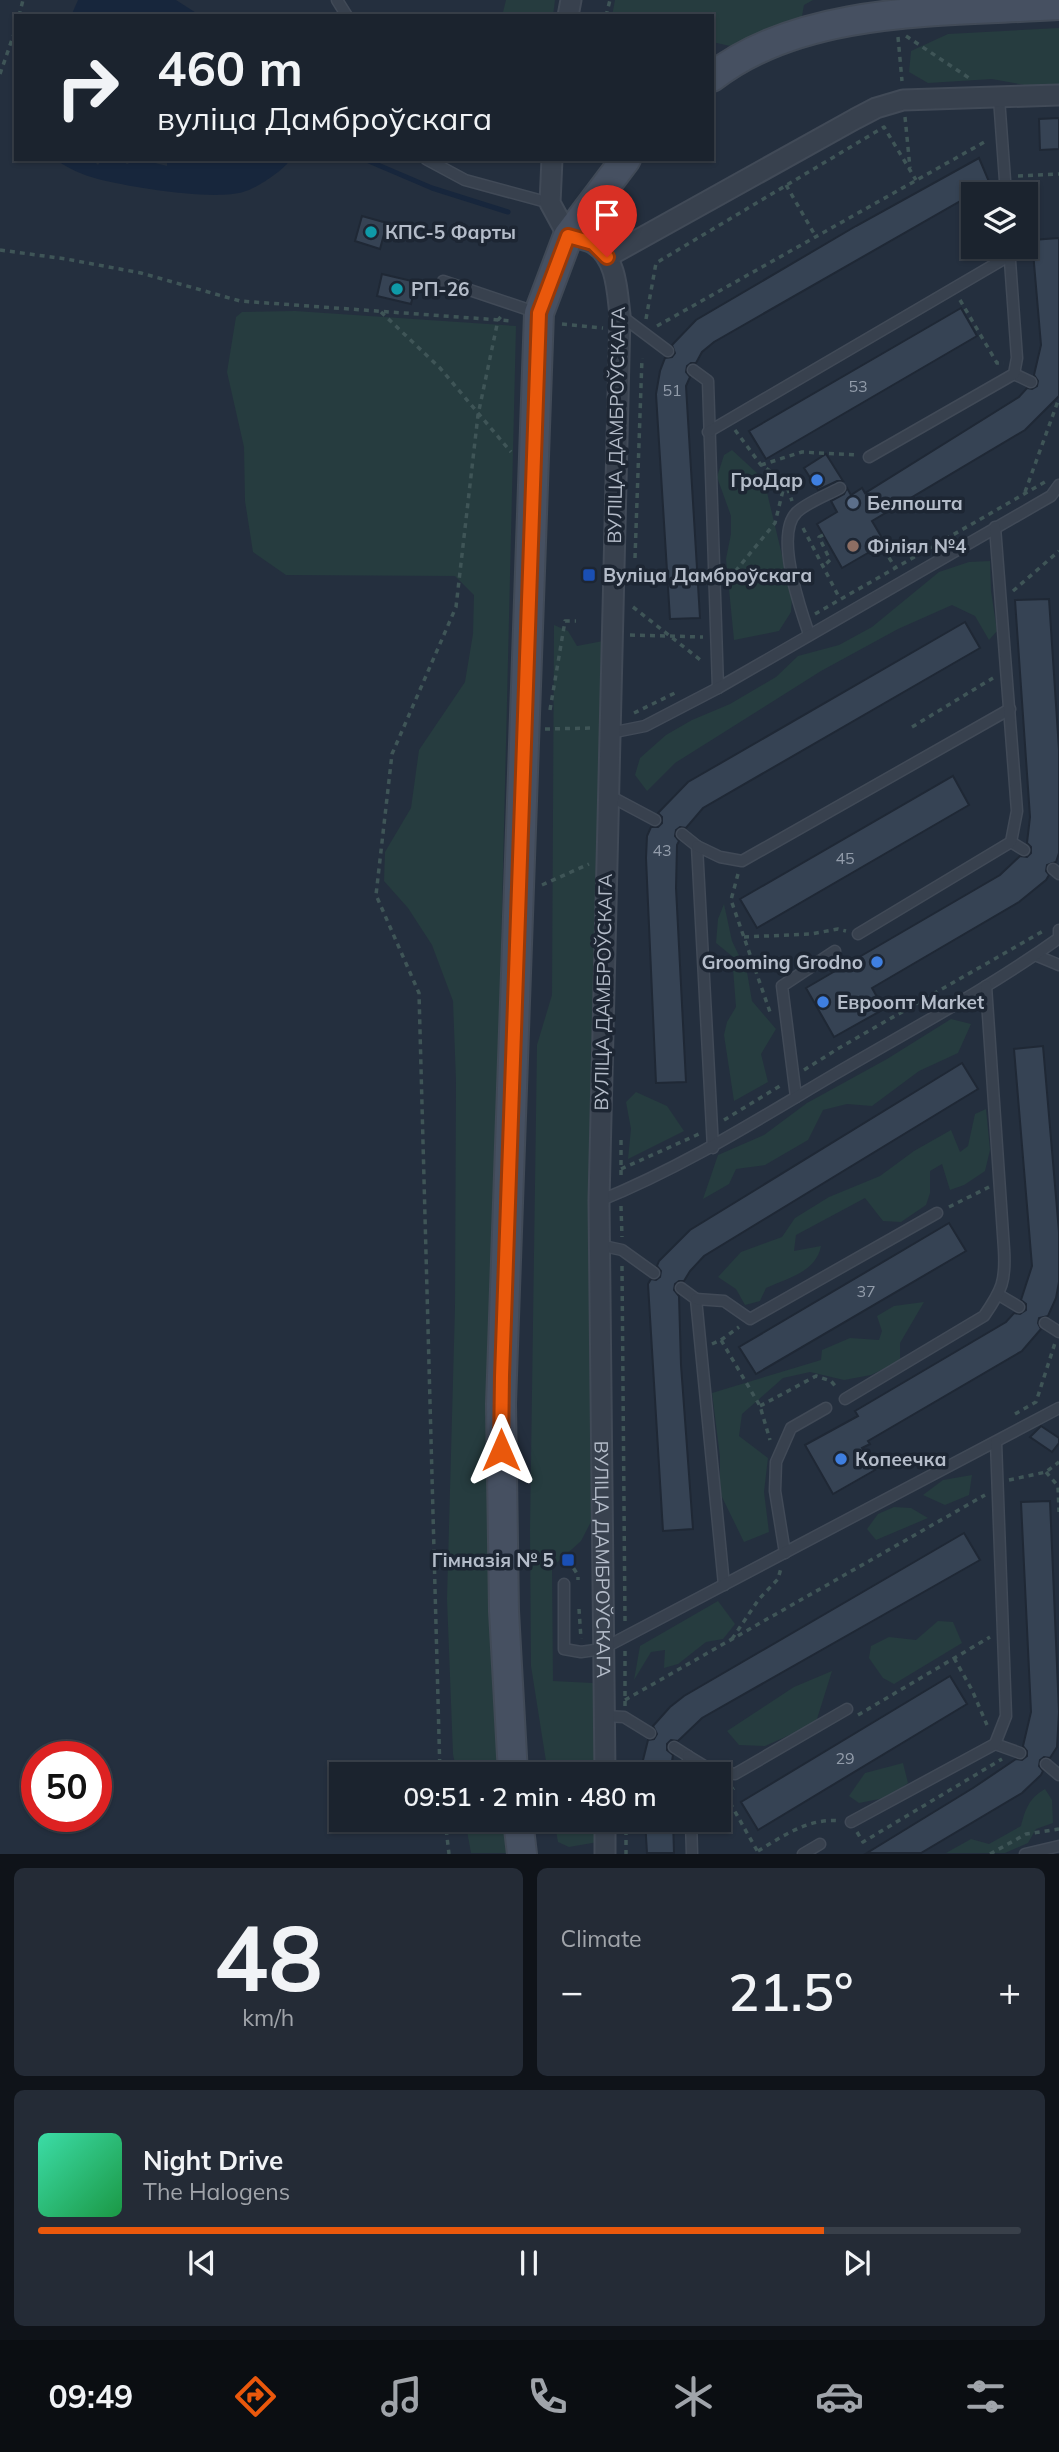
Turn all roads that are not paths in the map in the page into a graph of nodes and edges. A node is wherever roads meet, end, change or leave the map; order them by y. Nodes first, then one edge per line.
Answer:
1 (1059, 5) edge
2 (920, 6) edge
3 (714, 76) edge
4 (1059, 95) edge
5 (999, 98) junction
6 (430, 161) edge
7 (552, 161) edge
8 (624, 161) edge
9 (1005, 182) edge
10 (550, 203) junction
11 (568, 236) junction
12 (607, 257) junction
13 (996, 259) edge
14 (1009, 259) edge
15 (443, 282) dead end
16 (620, 315) junction
17 (535, 319) junction
18 (668, 351) dead end
19 (1015, 368) junction
20 (693, 370) dead end
21 (1031, 382) dead end
22 (708, 432) junction
23 (869, 457) road end
24 (1056, 481) edge
25 (840, 488) dead end
26 (1055, 498) edge
27 (995, 527) junction
28 (809, 634) junction
29 (718, 688) junction
30 (1010, 709) junction
31 (611, 730) junction
32 (607, 795) junction
33 (655, 820) dead end
34 (682, 834) dead end
35 (1011, 842) junction
36 (697, 846) junction
37 (1024, 850) dead end
38 (1059, 930) edge
39 (858, 934) road end
40 (835, 951) dead end
41 (1035, 955) junction
42 (1059, 965) edge
43 (986, 986) junction
44 (796, 1097) junction
45 (713, 1148) junction
46 (599, 1201) junction
47 (937, 1213) road end
48 (599, 1245) junction
49 (654, 1273) dead end
50 (681, 1288) dead end
51 (999, 1295) junction
52 (696, 1299) junction
53 (1019, 1307) dead end
54 (1045, 1323) dead end
55 (1059, 1331) edge
56 (845, 1399) road end
57 (826, 1408) dead end
58 (1057, 1412) edge
59 (996, 1441) junction
60 (785, 1553) junction
61 (564, 1584) dead end
62 (724, 1585) junction
63 (602, 1649) junction
64 (849, 1714) road end
65 (604, 1716) junction
66 (649, 1733) dead end
67 (995, 1744) junction
68 (674, 1747) dead end
69 (1020, 1752) dead end
70 (688, 1756) junction
71 (512, 1762) edge
72 (605, 1762) edge
73 (688, 1762) edge
74 (1046, 1764) dead end
75 (1059, 1775) edge
76 (851, 1822) road end
77 (519, 1832) edge
78 (605, 1832) edge
79 (691, 1832) edge
80 (820, 1844) dead end
81 (1059, 1846) edge
82 (523, 1853) edge
83 (606, 1853) edge
84 (692, 1853) edge
85 (803, 1853) edge
86 (1025, 1853) edge

1 - 2 main road
2 - 3 main road
4 - 5 street
5 - 9 lane
5 - 12 street
6 - 10 lane
7 - 10 street
8 - 11 main road
10 - 11 street
11 - 12 street
11 - 17 main road
12 - 16 street, ВУЛІЦА ДАМБРОЎСКАГА
13 - 22 lane
14 - 19 lane
15 - 17 lane
16 - 18 lane
16 - 31 street, ВУЛІЦА ДАМБРОЎСКАГА
17 - 71 main road
19 - 21 lane
19 - 23 lane
20 - 22 lane
22 - 29 lane
24 - 26 lane
25 - 28 lane
26 - 27 lane
27 - 28 lane
27 - 30 lane
28 - 29 lane
29 - 31 lane
30 - 35 lane
30 - 36 lane
31 - 32 street, ВУЛІЦА ДАМБРОЎСКАГА
32 - 33 lane
32 - 46 street, ВУЛІЦА ДАМБРОЎСКАГА
34 - 36 lane
35 - 37 lane
35 - 39 lane
36 - 45 lane
38 - 41 lane
40 - 44 lane
41 - 42 lane
41 - 43 lane
43 - 44 lane
43 - 51 lane
44 - 45 lane
45 - 46 lane
46 - 48 street, ВУЛІЦА ДАМБРОЎСКАГА
47 - 52 lane
48 - 49 lane
48 - 63 street, ВУЛІЦА ДАМБРОЎСКАГА
50 - 52 lane
51 - 53 lane
51 - 56 lane
52 - 62 lane
54 - 55 lane
57 - 60 lane
58 - 59 lane
59 - 60 lane
59 - 67 lane
60 - 62 lane
61 - 63 lane
62 - 63 lane
63 - 65 street, ВУЛІЦА ДАМБРОЎСКАГА
64 - 70 lane
65 - 66 lane
65 - 72 street, ВУЛІЦА ДАМБРОЎСКАГА
67 - 69 lane
67 - 76 lane
68 - 70 lane
70 - 73 lane
74 - 75 lane
77 - 82 main road
78 - 83 street
79 - 84 lane
80 - 85 lane
81 - 86 lane

